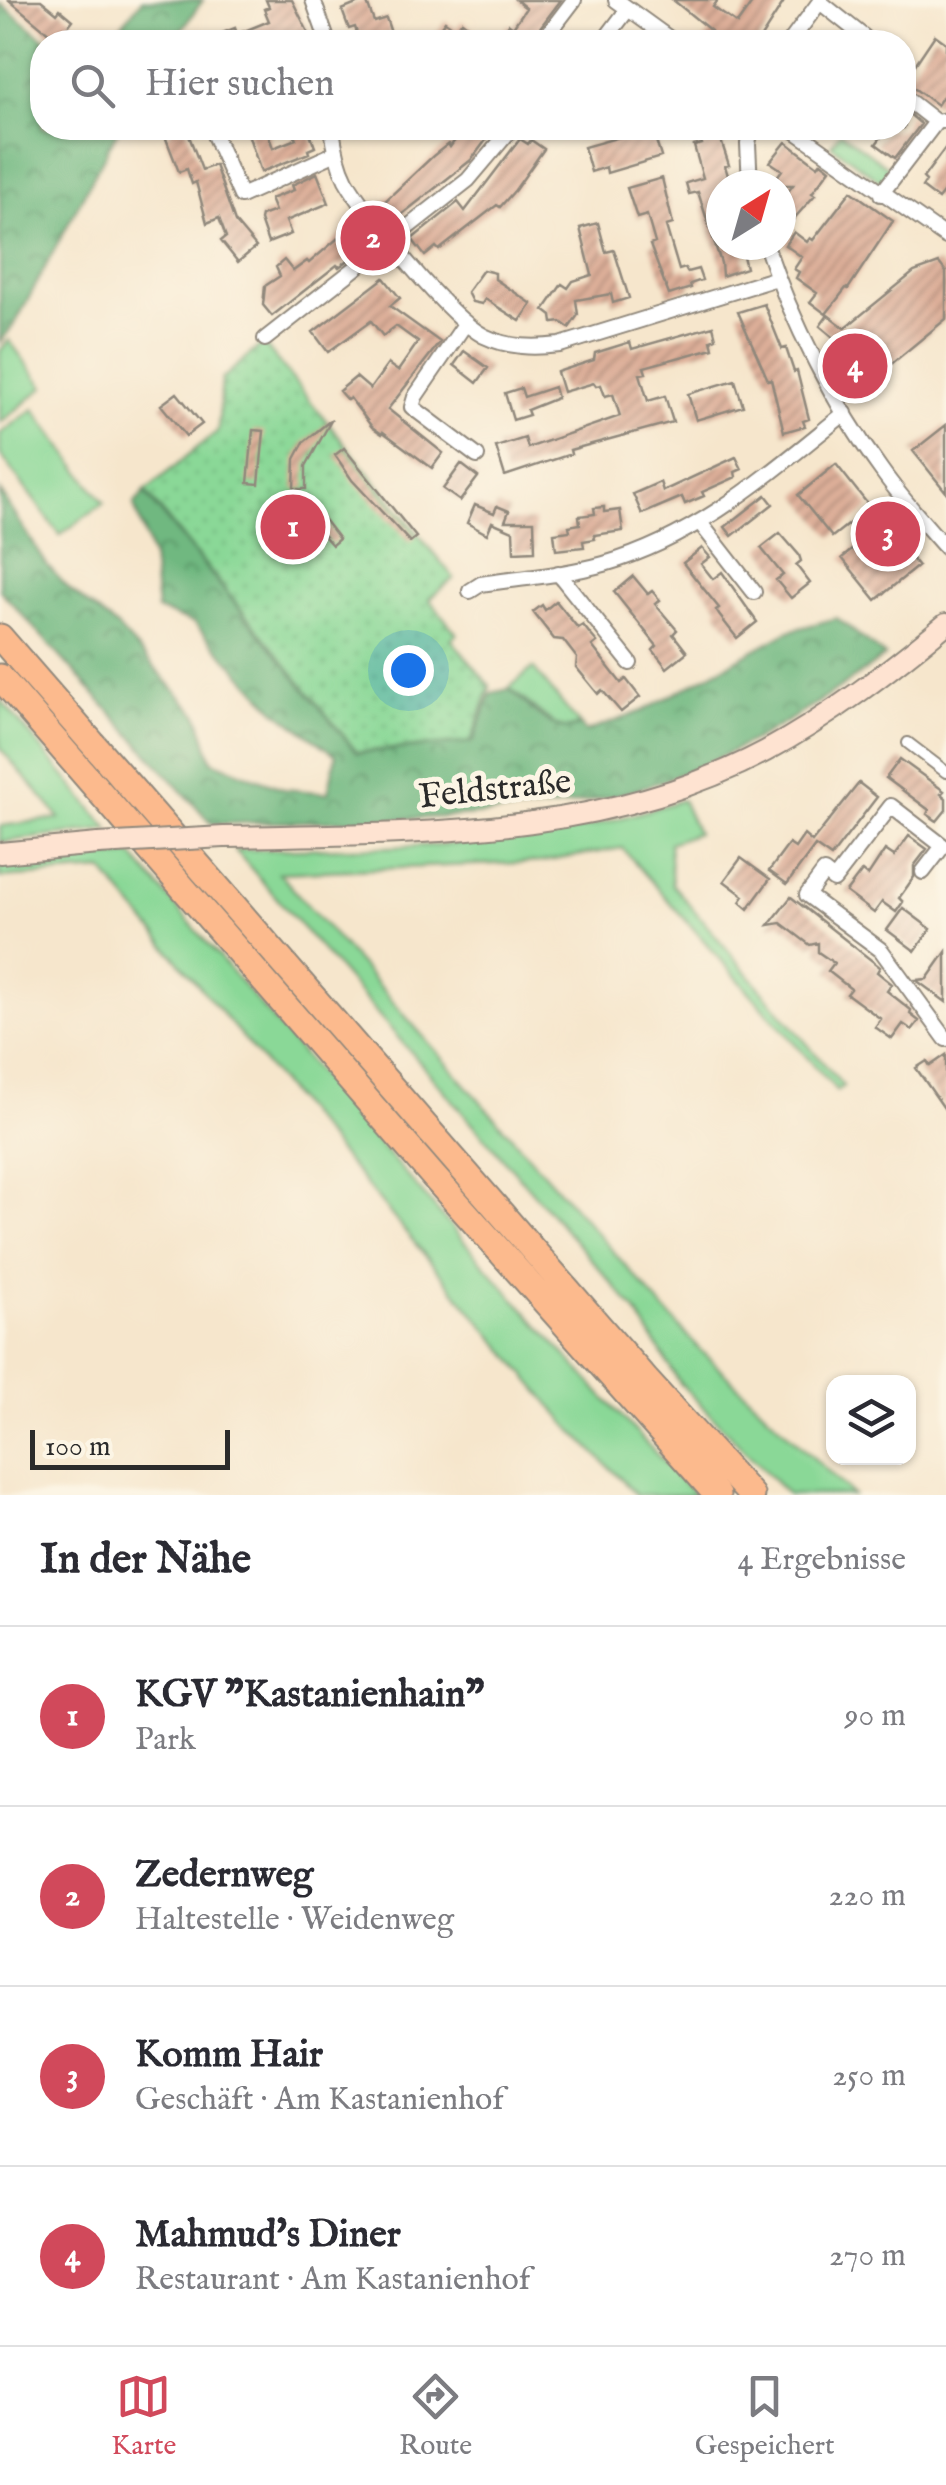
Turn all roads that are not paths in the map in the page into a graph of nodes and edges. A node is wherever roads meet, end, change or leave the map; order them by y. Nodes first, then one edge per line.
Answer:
1 (312, 0) edge
2 (574, 0) edge
3 (820, 1) edge
4 (622, 5) edge
5 (322, 30) edge
6 (551, 30) edge
7 (610, 30) edge
8 (657, 30) edge
9 (799, 30) edge
10 (856, 30) edge
11 (916, 105) edge
12 (941, 121) edge
13 (216, 140) edge
14 (334, 140) edge
15 (502, 140) edge
16 (749, 140) edge
17 (807, 140) edge
18 (336, 153) junction
19 (749, 170) edge
20 (881, 194) junction
21 (946, 237) edge
22 (392, 240) junction
23 (771, 260) edge
24 (777, 278) junction
25 (465, 324) junction
26 (265, 339) dead end
27 (845, 412) junction
28 (477, 456) dead end
29 (701, 524) junction
30 (946, 548) edge
31 (558, 573) junction
32 (470, 591) dead end
33 (754, 592) dead end
34 (946, 624) edge
35 (2, 639) edge
36 (630, 663) dead end
37 (0, 678) edge
38 (908, 743) dead end
39 (946, 772) edge
40 (942, 836) edge
41 (0, 853) edge
42 (923, 872) dead end
43 (943, 1028) edge
44 (717, 1495) edge
45 (751, 1495) edge

1 - 5 street
2 - 6 street
3 - 9 street
3 - 10 street
4 - 7 street
4 - 8 street
11 - 12 street
12 - 20 street
13 - 18 street
14 - 18 street
15 - 22 street
16 - 19 street
17 - 20 street
18 - 22 street
20 - 21 street
22 - 25 street
22 - 26 street
23 - 24 street
24 - 25 street
24 - 27 street
25 - 28 street
27 - 29 street
27 - 30 street
29 - 31 street
29 - 33 street
31 - 32 street
31 - 36 street
34 - 41 main road, Feldstraße, bridge
35 - 45 highway
37 - 44 highway
38 - 39 street
40 - 42 street
40 - 43 street

